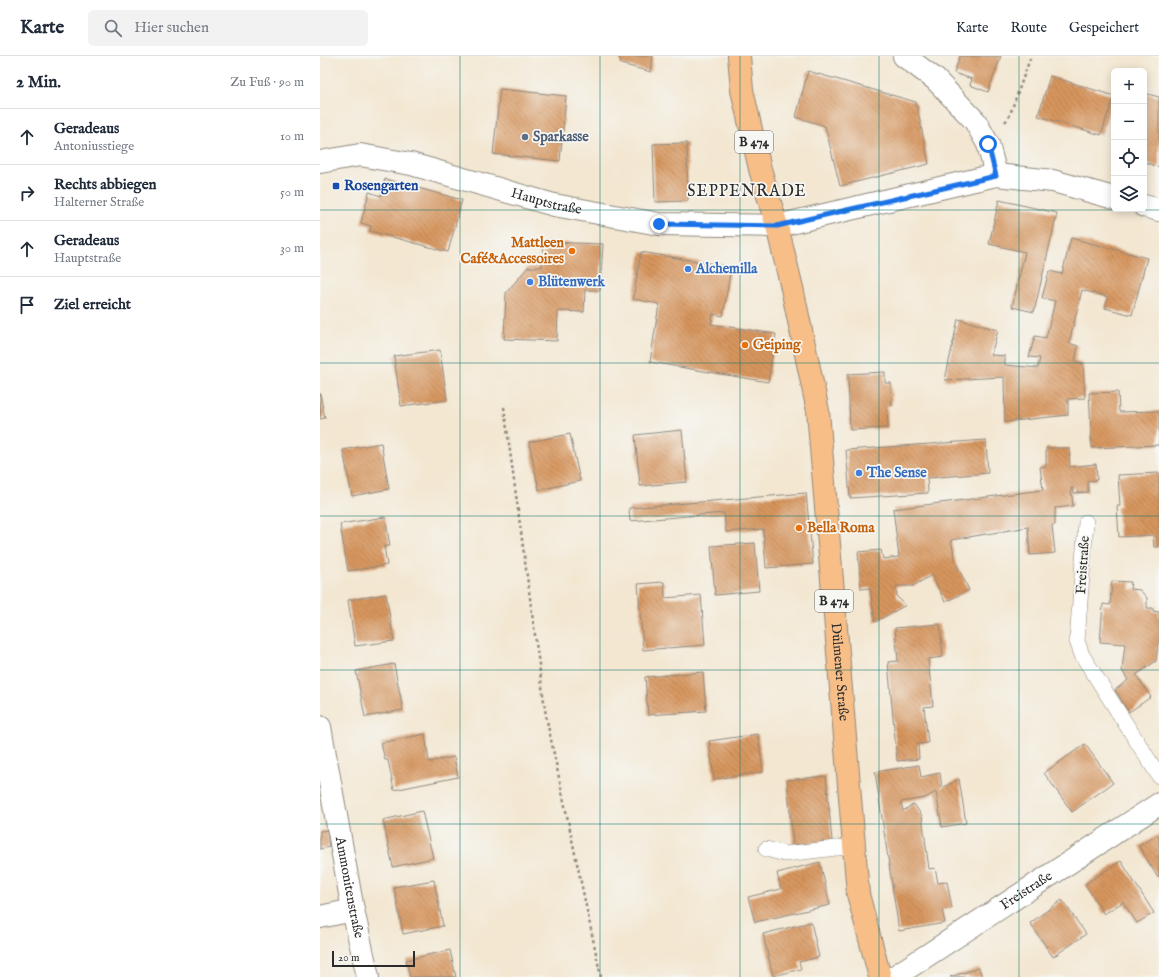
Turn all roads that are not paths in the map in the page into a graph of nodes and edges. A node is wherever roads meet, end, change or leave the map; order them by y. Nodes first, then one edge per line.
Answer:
1 (739, 56) edge
2 (904, 56) edge
3 (320, 162) edge
4 (996, 176) junction
5 (1111, 197) edge
6 (1147, 207) edge
7 (1159, 210) edge
8 (777, 226) junction
9 (1086, 522) dead end
10 (320, 727) edge
11 (1159, 776) edge
12 (1159, 804) edge
13 (854, 846) junction
14 (766, 849) dead end
15 (353, 910) junction
16 (320, 917) edge
17 (902, 972) edge
18 (368, 977) edge
19 (880, 977) edge

1 - 8 main road, B 474
2 - 4 street
3 - 8 street, Hauptstraße
4 - 5 street, Hauptstraße
4 - 8 street, Hauptstraße
6 - 7 street
8 - 13 main road, Dülmener Straße / B 474
9 - 11 lane, Freistraße
10 - 15 street, Ammonitenstraße
12 - 17 street, Freistraße
13 - 14 lane
13 - 19 main road, Dülmener Straße / B 474
15 - 16 street
15 - 18 street, Ammonitenstraße

